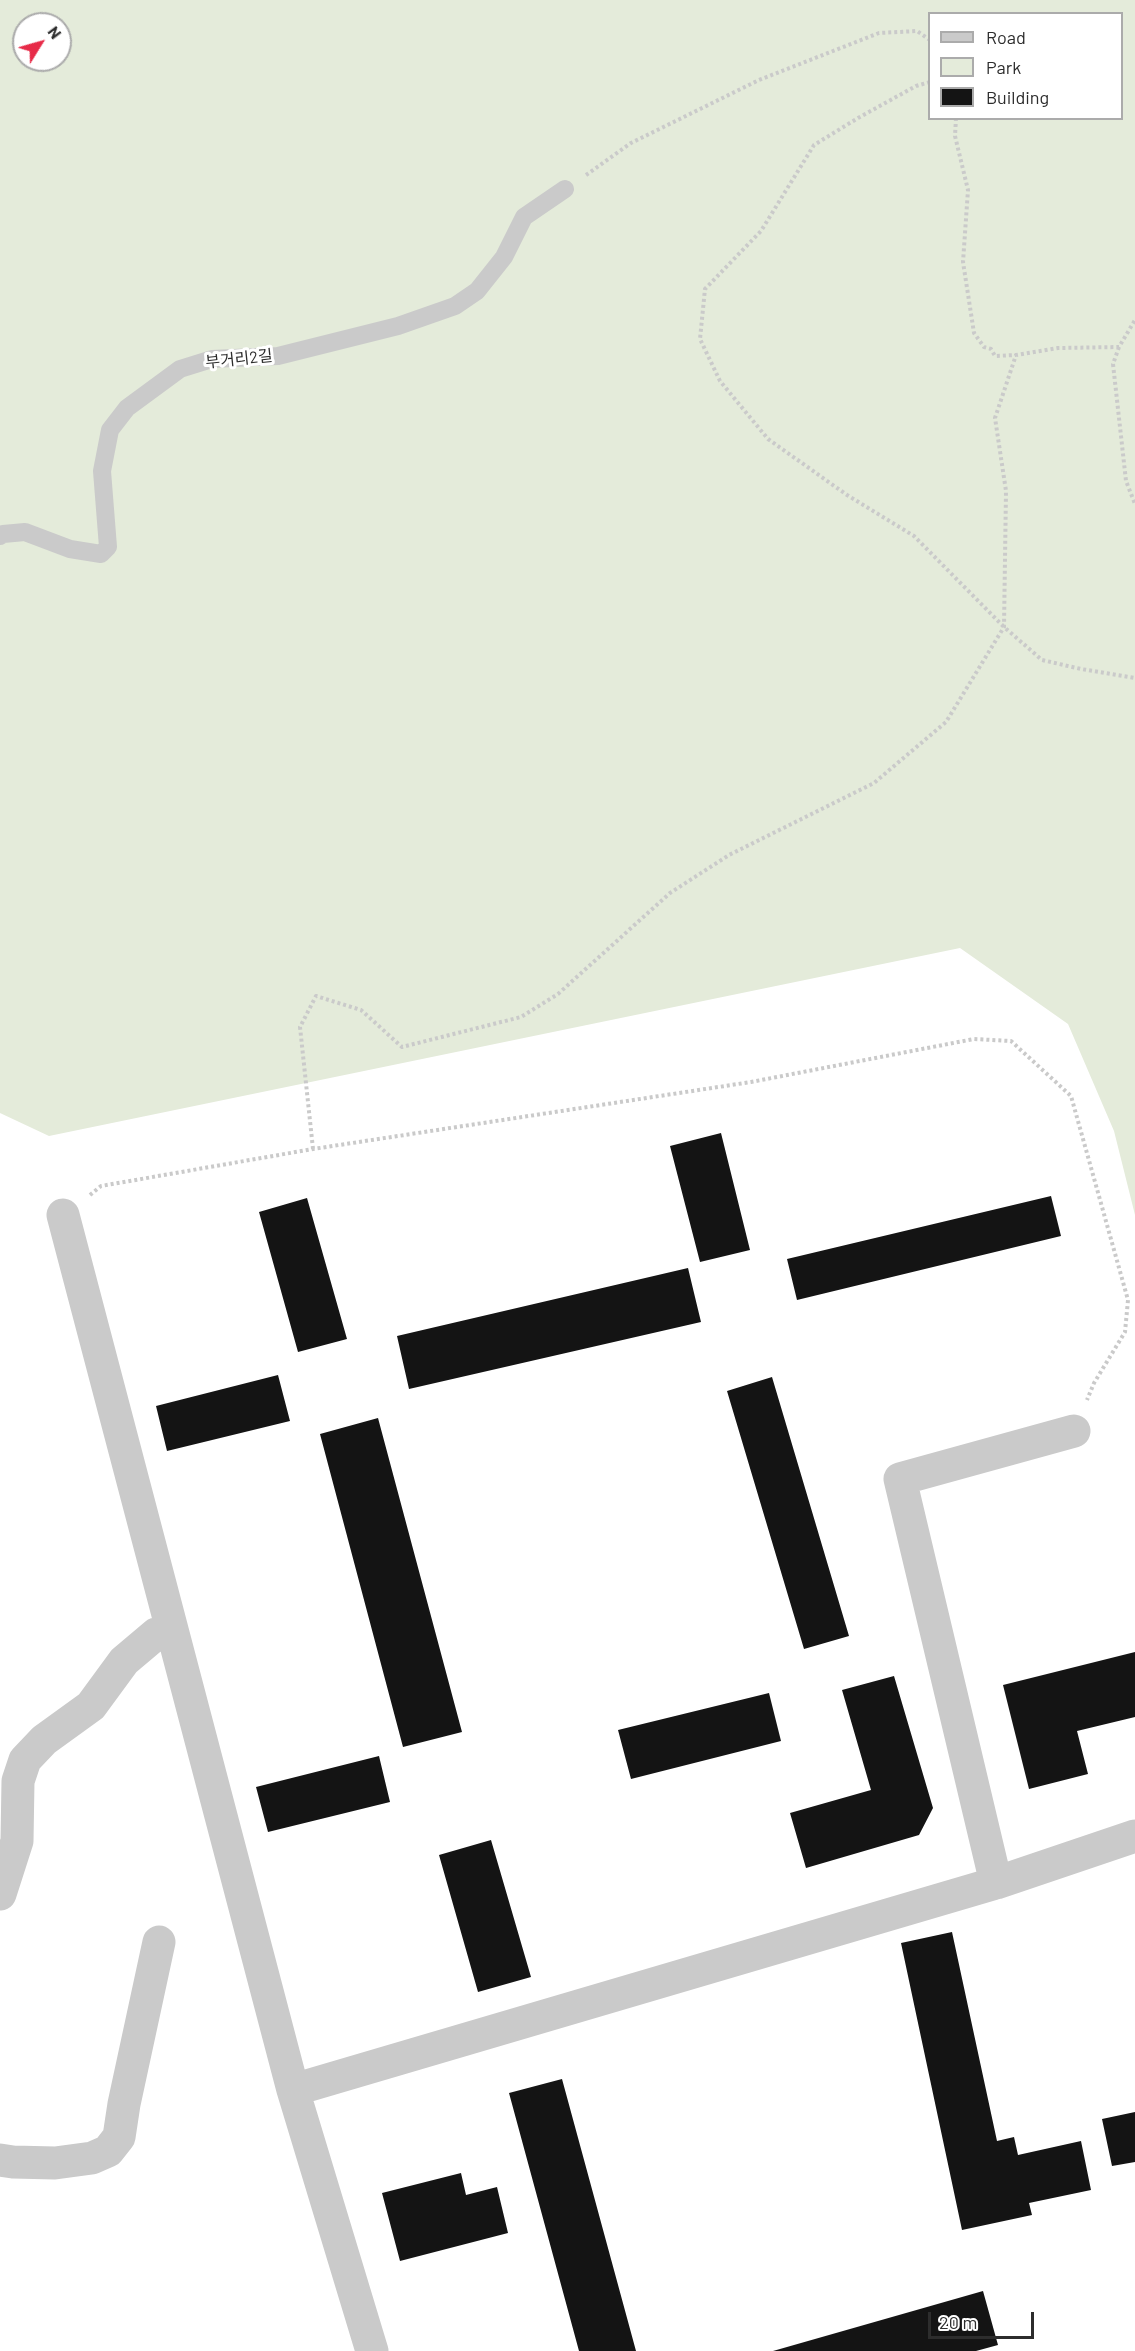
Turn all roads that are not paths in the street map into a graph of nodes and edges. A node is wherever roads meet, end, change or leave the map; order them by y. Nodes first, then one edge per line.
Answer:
1 (565, 189) road end
2 (0, 536) edge
3 (63, 1215) road end
4 (1074, 1431) road end
5 (156, 1634) dead end
6 (1135, 1836) edge
7 (996, 1883) junction
8 (0, 1894) edge
9 (159, 1942) dead end
10 (294, 2090) junction
11 (0, 2160) edge
12 (372, 2351) edge

1 - 2 lane, 부거리2길
3 - 10 street
4 - 7 street
5 - 8 street
6 - 7 street
7 - 10 street
9 - 11 street
10 - 12 street

